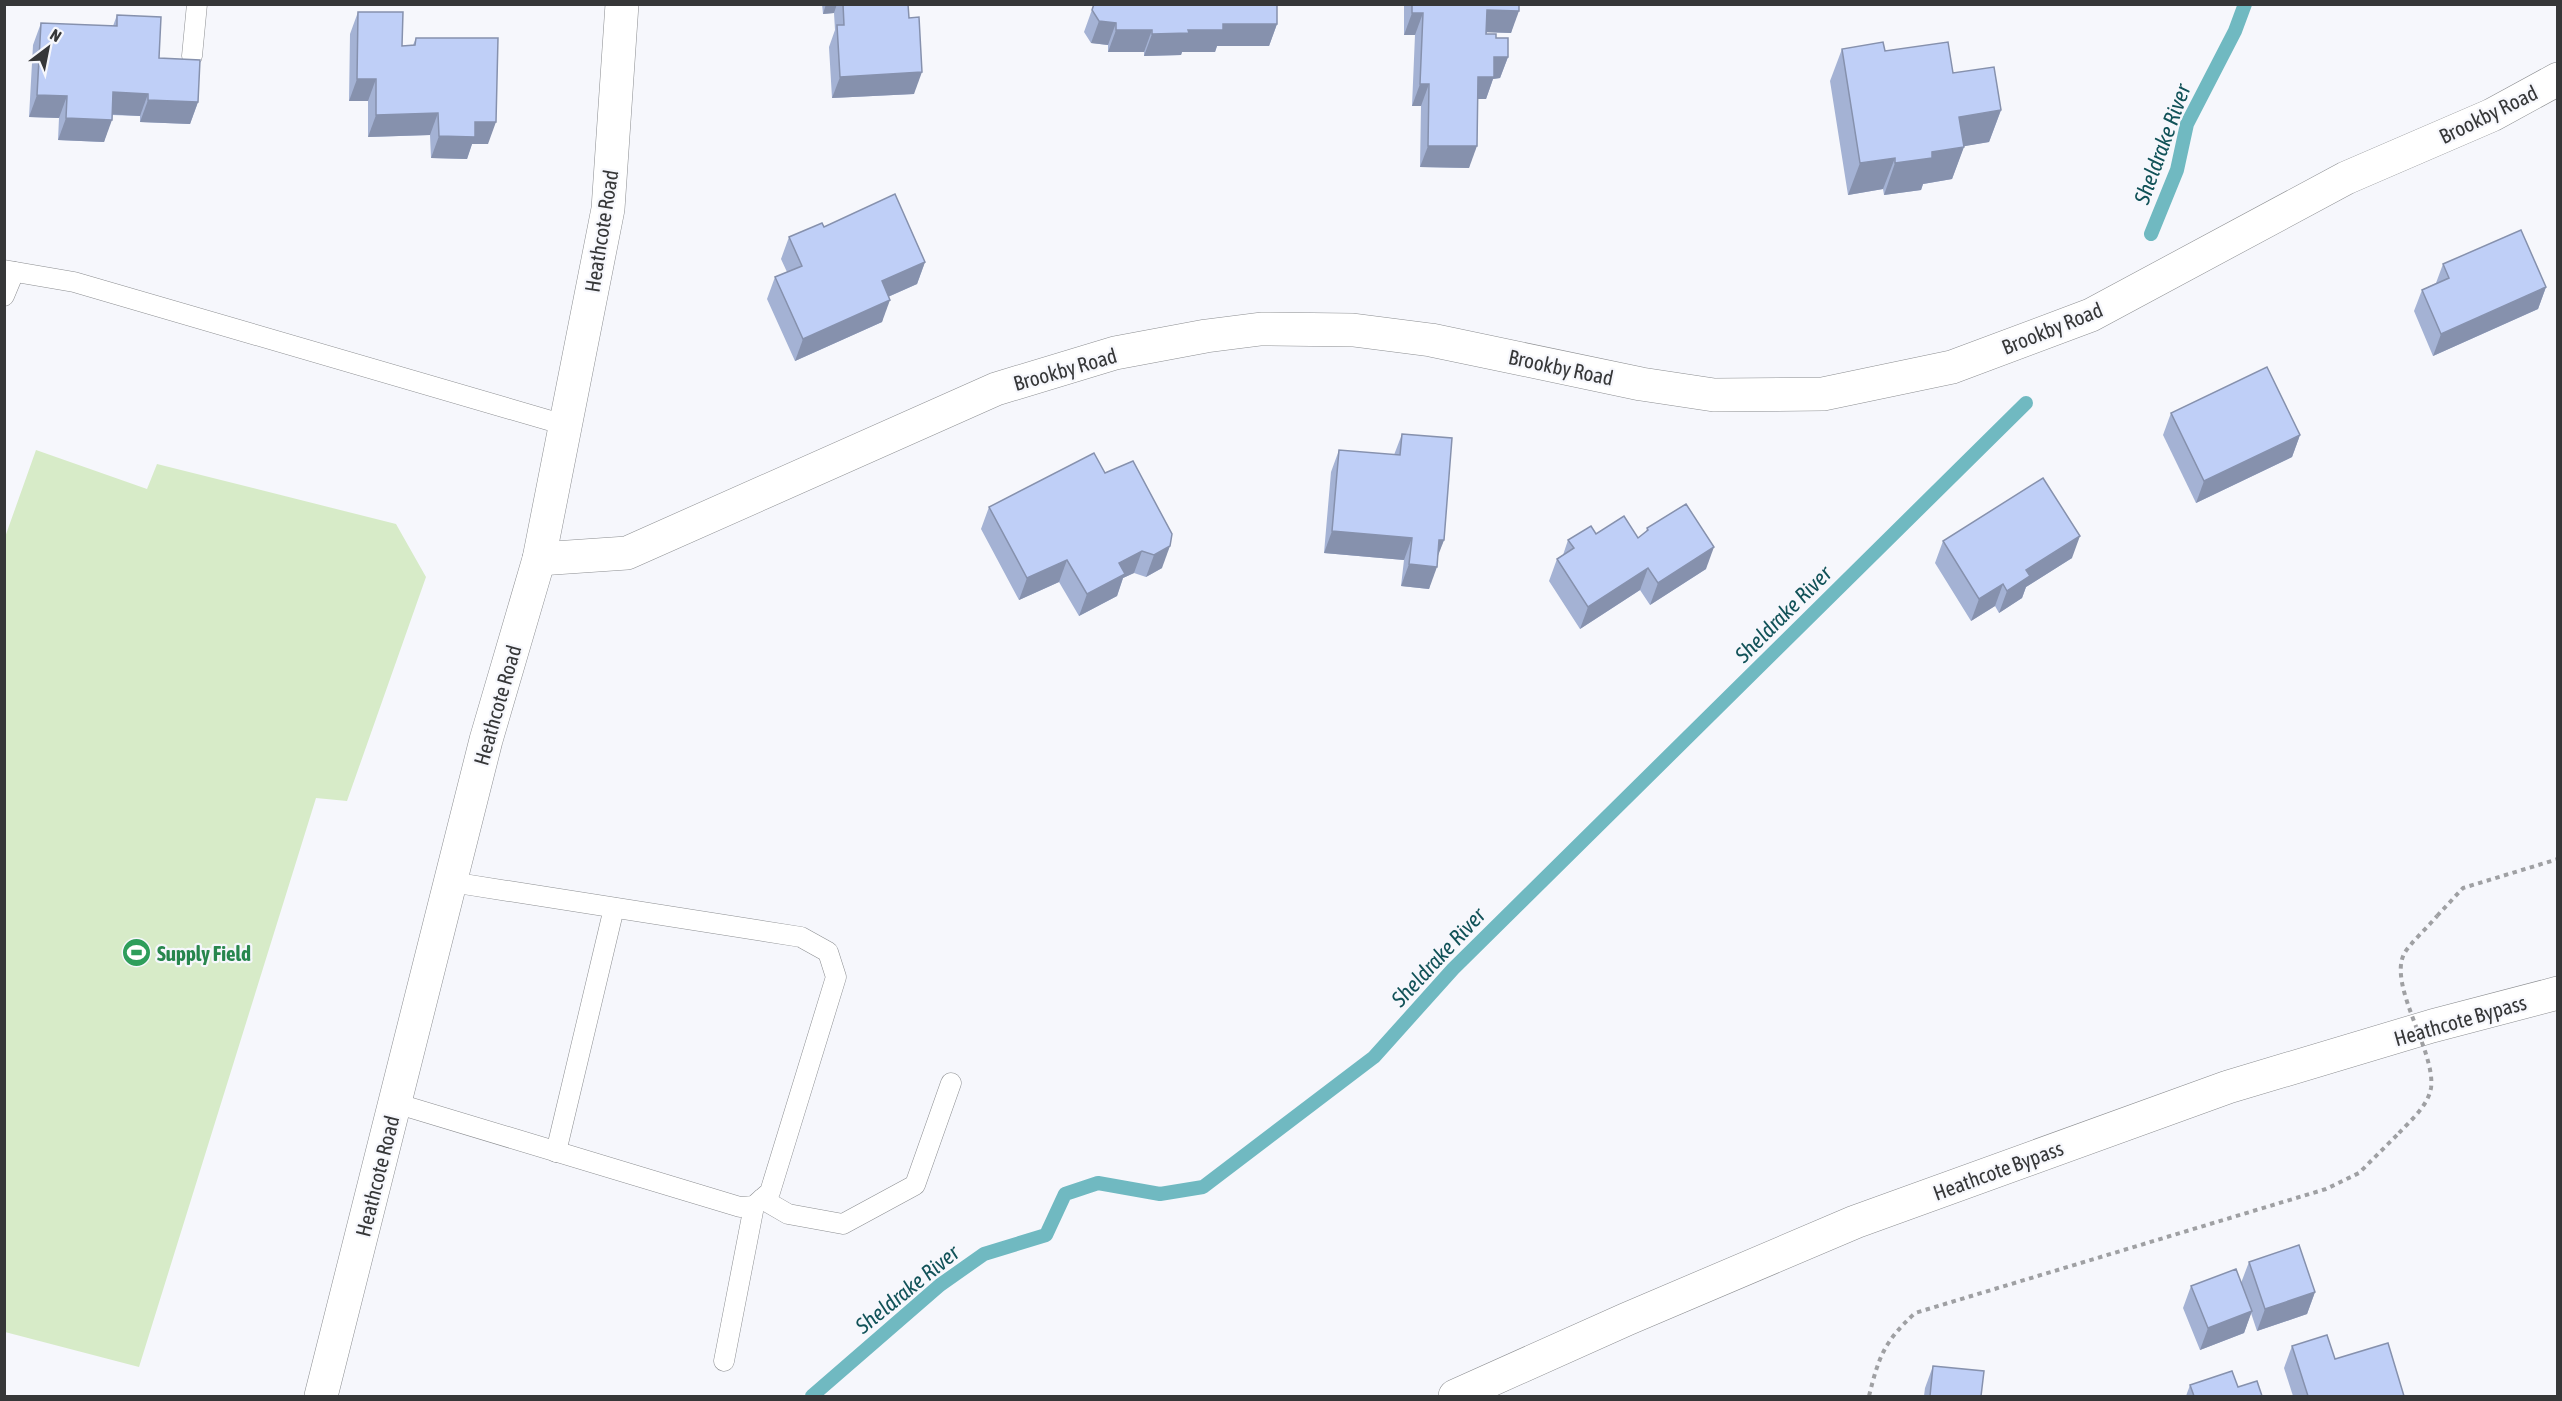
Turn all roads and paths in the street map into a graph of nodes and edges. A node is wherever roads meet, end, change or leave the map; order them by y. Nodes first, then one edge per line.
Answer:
1 (197, 4) edge
2 (622, 4) edge
3 (192, 56) dead end
4 (2558, 79) edge
5 (9, 271) edge
6 (4, 296) edge
7 (565, 425) junction
8 (538, 559) junction
9 (2558, 859) edge
10 (451, 882) junction
11 (614, 908) junction
12 (2558, 993) edge
13 (951, 1083) dead end
14 (395, 1103) junction
15 (556, 1152) junction
16 (758, 1203) junction
17 (724, 1361) dead end
18 (321, 1396) edge
19 (1455, 1396) edge
20 (1869, 1396) edge

1 - 3 lane
2 - 7 street, Heathcote Road
4 - 8 street, Brookby Road
5 - 6 lane
5 - 7 lane
7 - 8 street, Heathcote Road
8 - 10 street, Heathcote Road
9 - 20 path, bridge
10 - 11 lane
10 - 14 street, Heathcote Road
11 - 15 lane
11 - 16 lane
12 - 19 street, Heathcote Bypass
13 - 16 lane
14 - 15 lane
14 - 18 street, Heathcote Road
15 - 16 lane
16 - 17 lane

